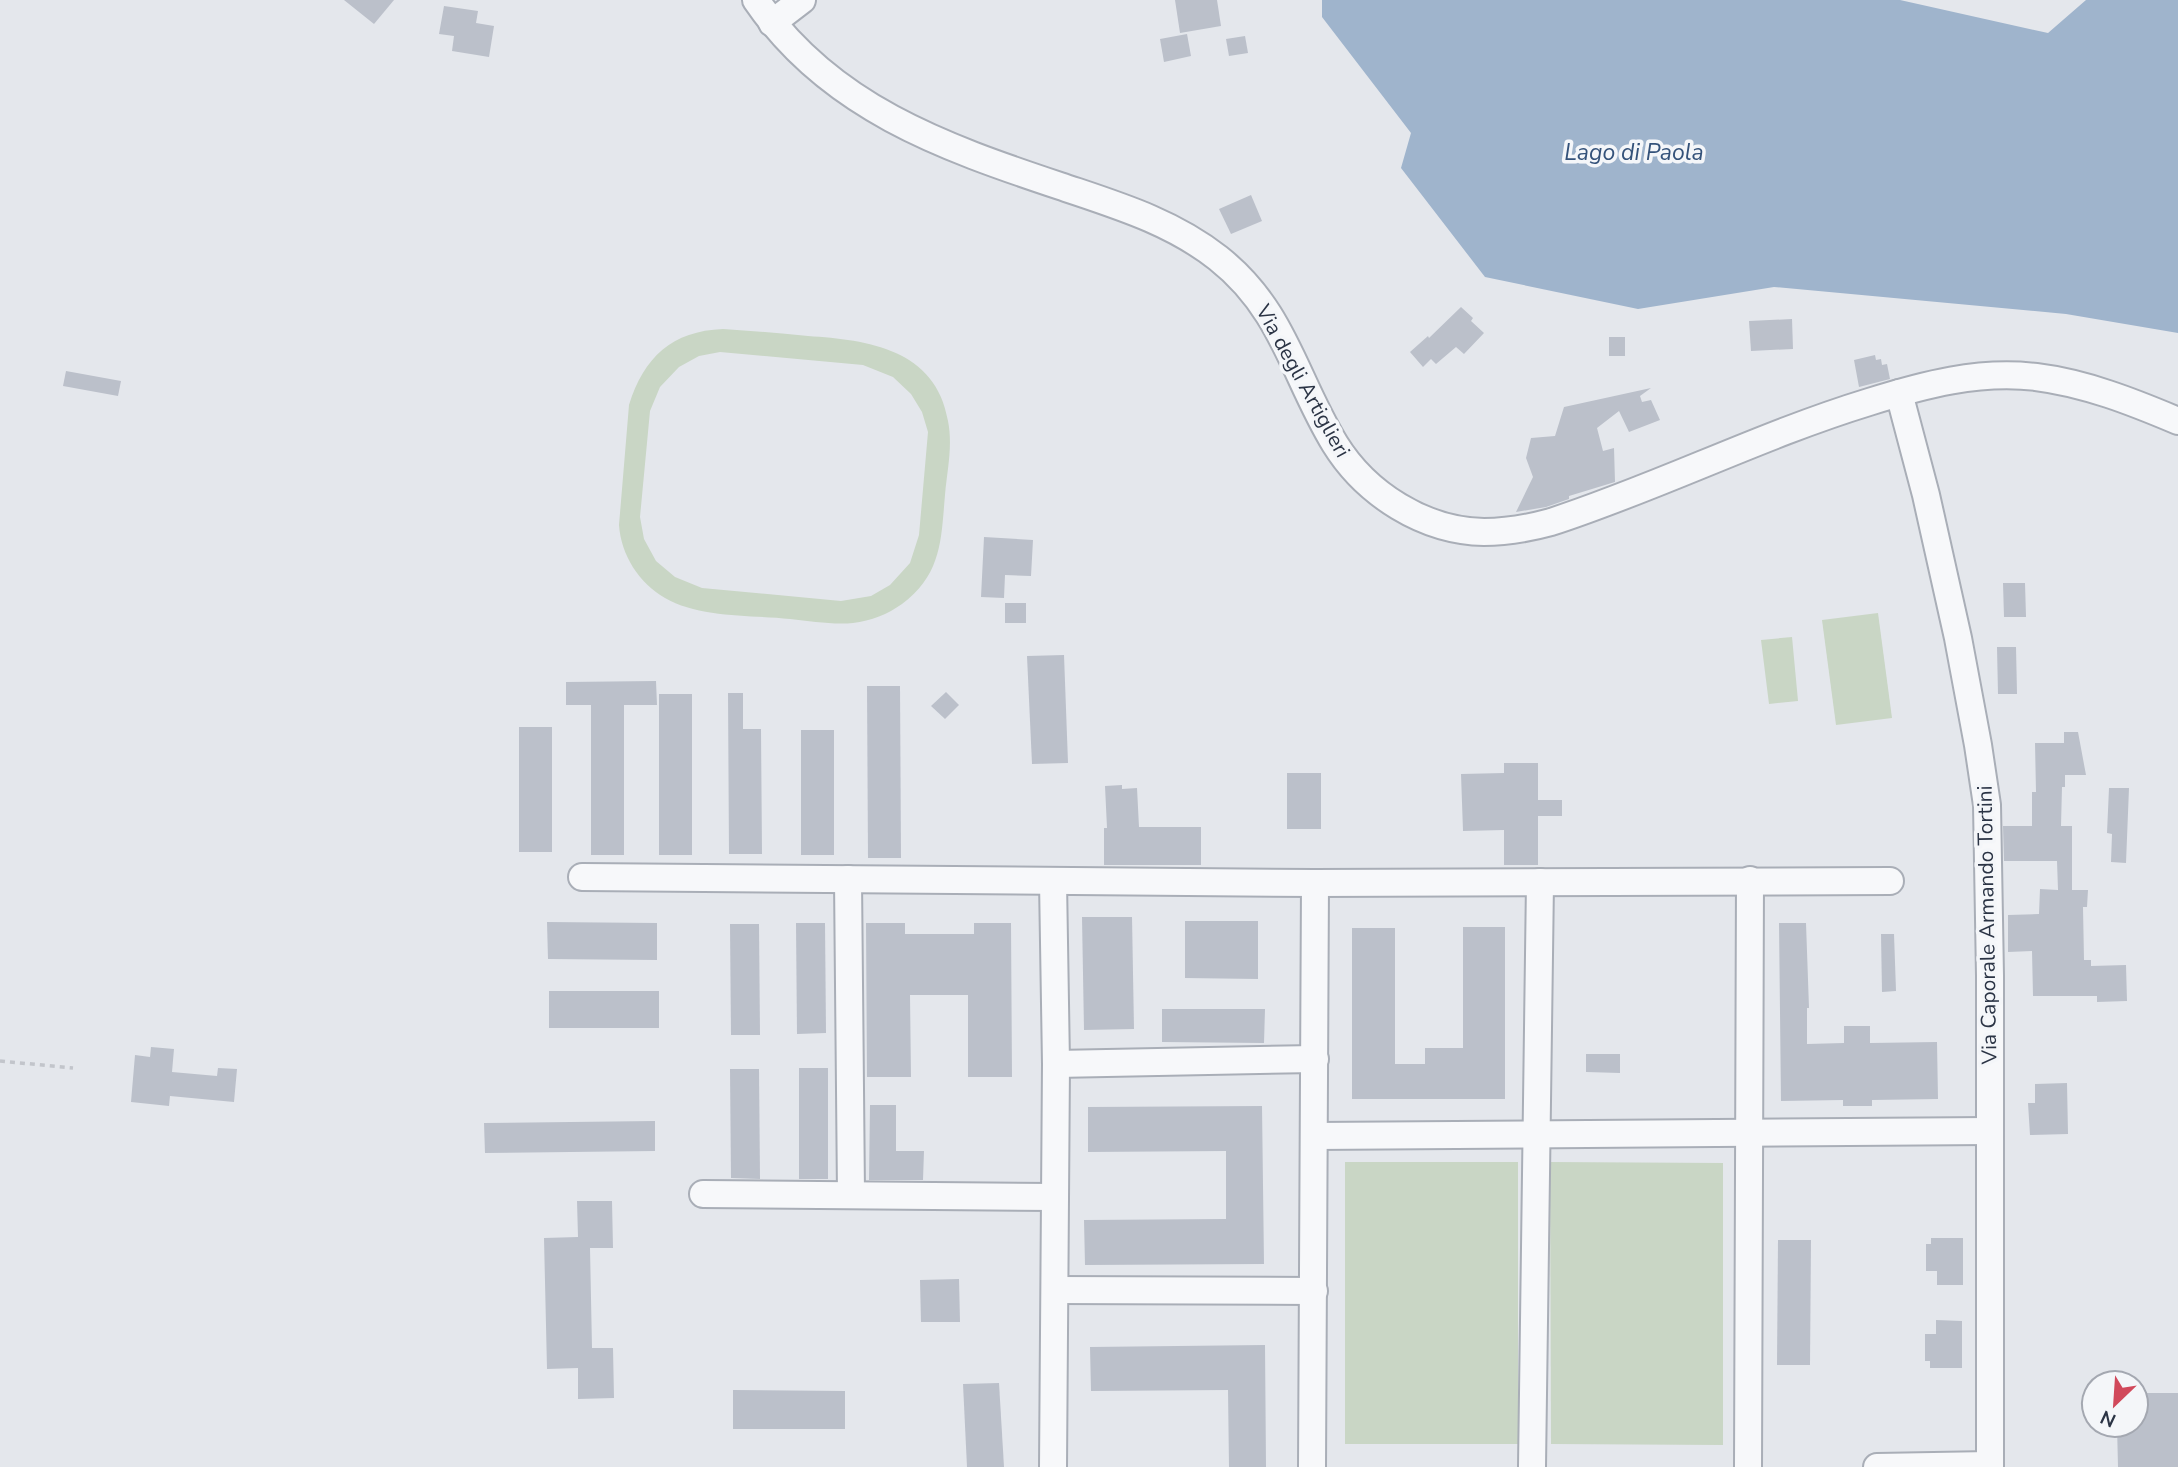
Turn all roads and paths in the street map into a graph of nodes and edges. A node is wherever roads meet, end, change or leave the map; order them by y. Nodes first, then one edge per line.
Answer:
1 (756, 0) edge
2 (802, 0) edge
3 (772, 23) junction
4 (1899, 393) junction
5 (2178, 421) edge
6 (582, 877) dead end
7 (848, 879) junction
8 (1750, 880) junction
9 (1053, 881) junction
10 (1889, 881) dead end
11 (1540, 882) junction
12 (1315, 883) junction
13 (1315, 1059) junction
14 (0, 1061) edge
15 (1056, 1064) junction
16 (74, 1068) dead end
17 (1990, 1131) junction
18 (1749, 1132) junction
19 (1536, 1134) junction
20 (1315, 1136) junction
21 (703, 1194) dead end
22 (851, 1194) junction
23 (1055, 1197) junction
24 (1055, 1290) junction
25 (1314, 1291) junction
26 (1990, 1466) edge
27 (1053, 1467) edge
28 (1312, 1467) edge
29 (1532, 1467) edge
30 (1748, 1467) edge
31 (1877, 1467) edge

1 - 3 street, Via degli Artiglieri
2 - 3 street
3 - 4 street, Via degli Artiglieri
4 - 5 street, Via degli Artiglieri
4 - 17 street, Via Caporale Armando Tortini
6 - 7 street
7 - 9 street
7 - 22 street
8 - 10 street
8 - 11 street
8 - 18 street
9 - 12 street
9 - 15 street
11 - 12 street
11 - 19 street
12 - 13 street
13 - 15 street
13 - 20 street
14 - 16 path
15 - 23 street
17 - 18 street
17 - 26 street, Via Caporale Armando Tortini
18 - 19 street
18 - 30 street
19 - 20 street
19 - 29 street
20 - 25 street
21 - 22 street
22 - 23 street
23 - 24 street
24 - 25 street
24 - 27 street
25 - 28 street
26 - 31 street

